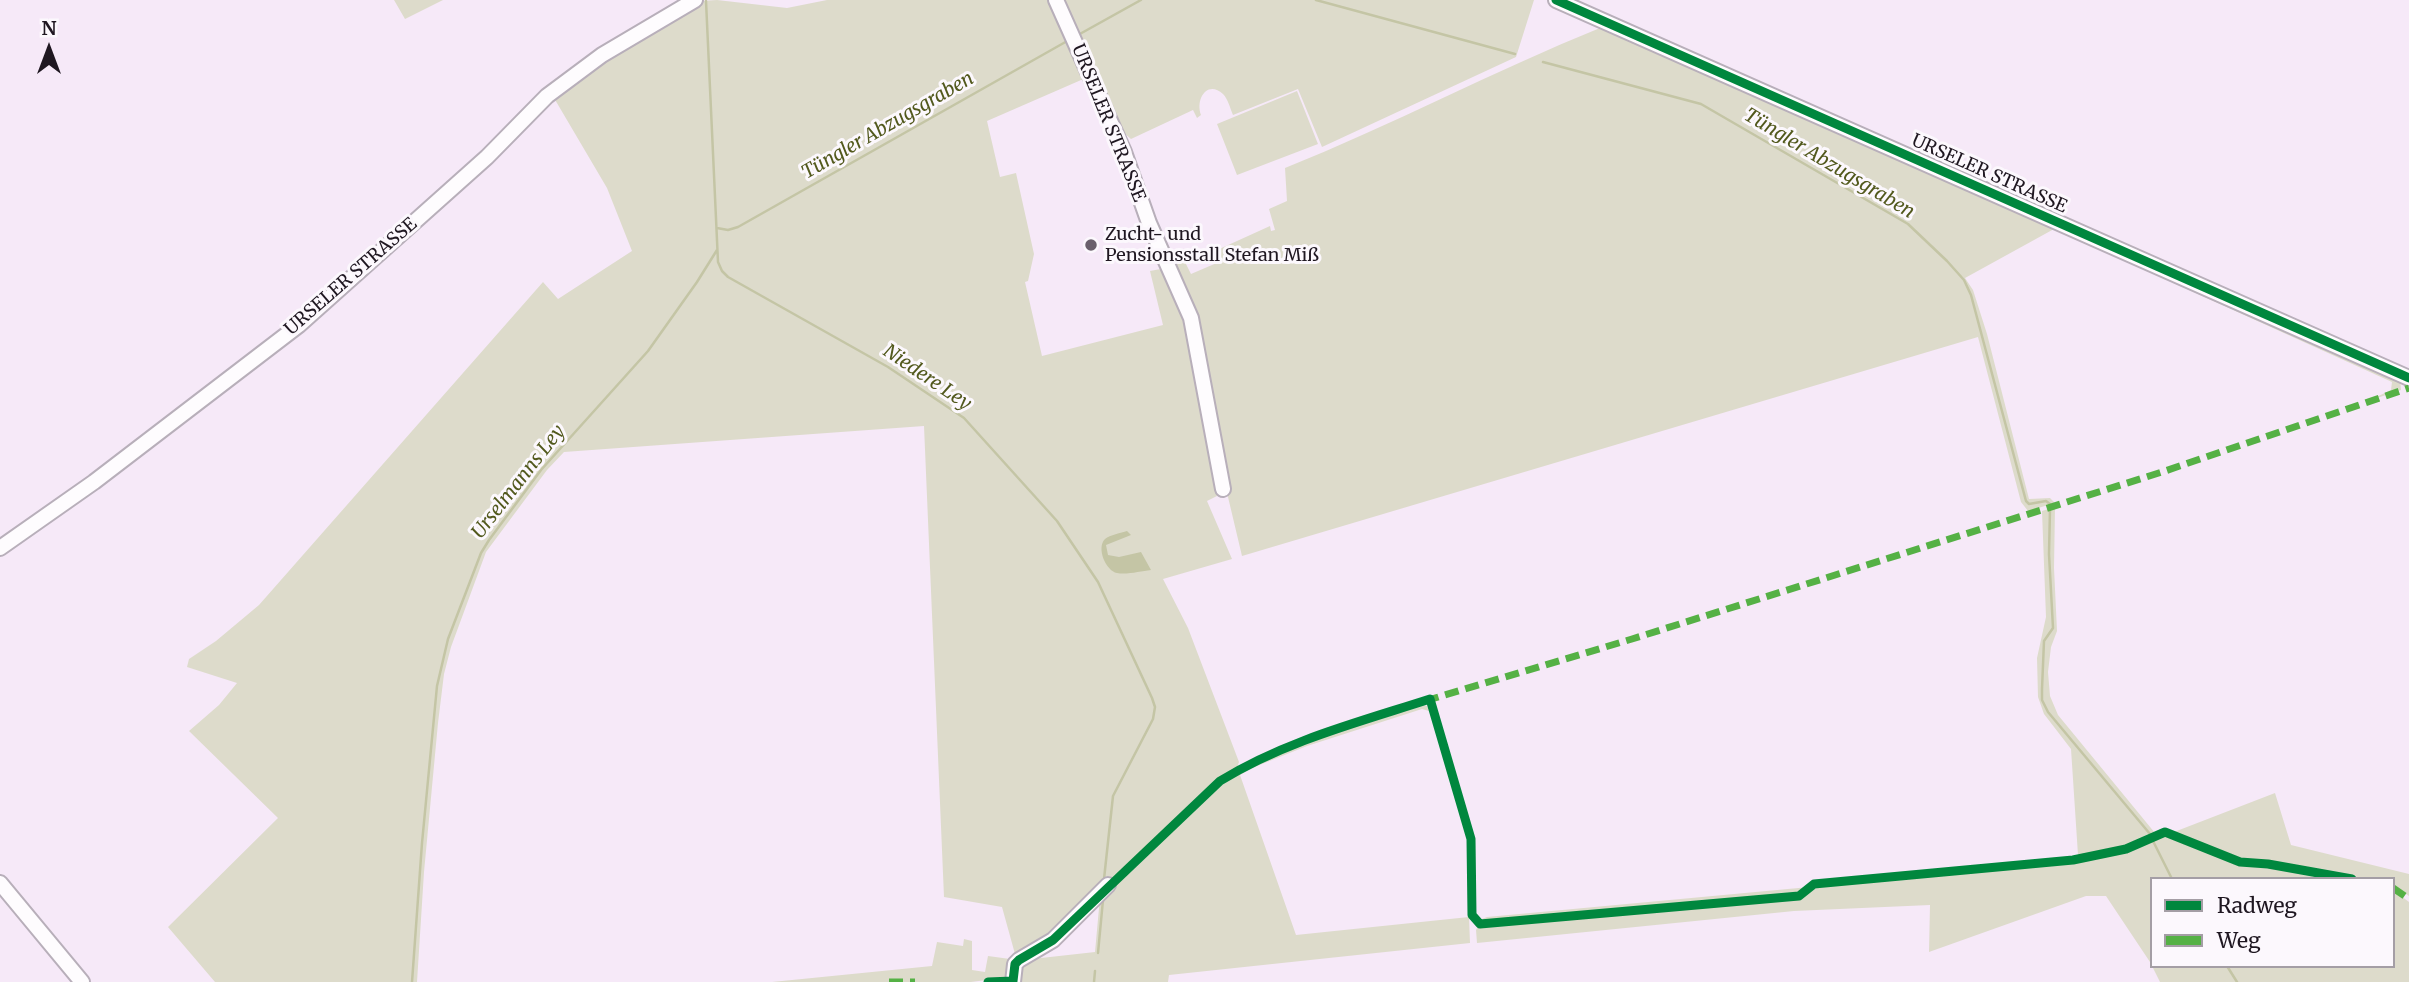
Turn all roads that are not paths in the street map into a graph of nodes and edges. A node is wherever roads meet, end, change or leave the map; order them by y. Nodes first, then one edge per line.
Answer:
1 (695, 0) edge
2 (1056, 0) edge
3 (1556, 0) edge
4 (2409, 377) edge
5 (1223, 489) dead end
6 (0, 548) edge
7 (0, 883) edge
8 (1108, 885) dead end
9 (82, 982) edge
10 (1013, 982) edge

1 - 6 street, URSELER STRASSE
2 - 5 street, URSELER STRASSE
3 - 4 street, URSELER STRASSE
7 - 9 street
8 - 10 street

